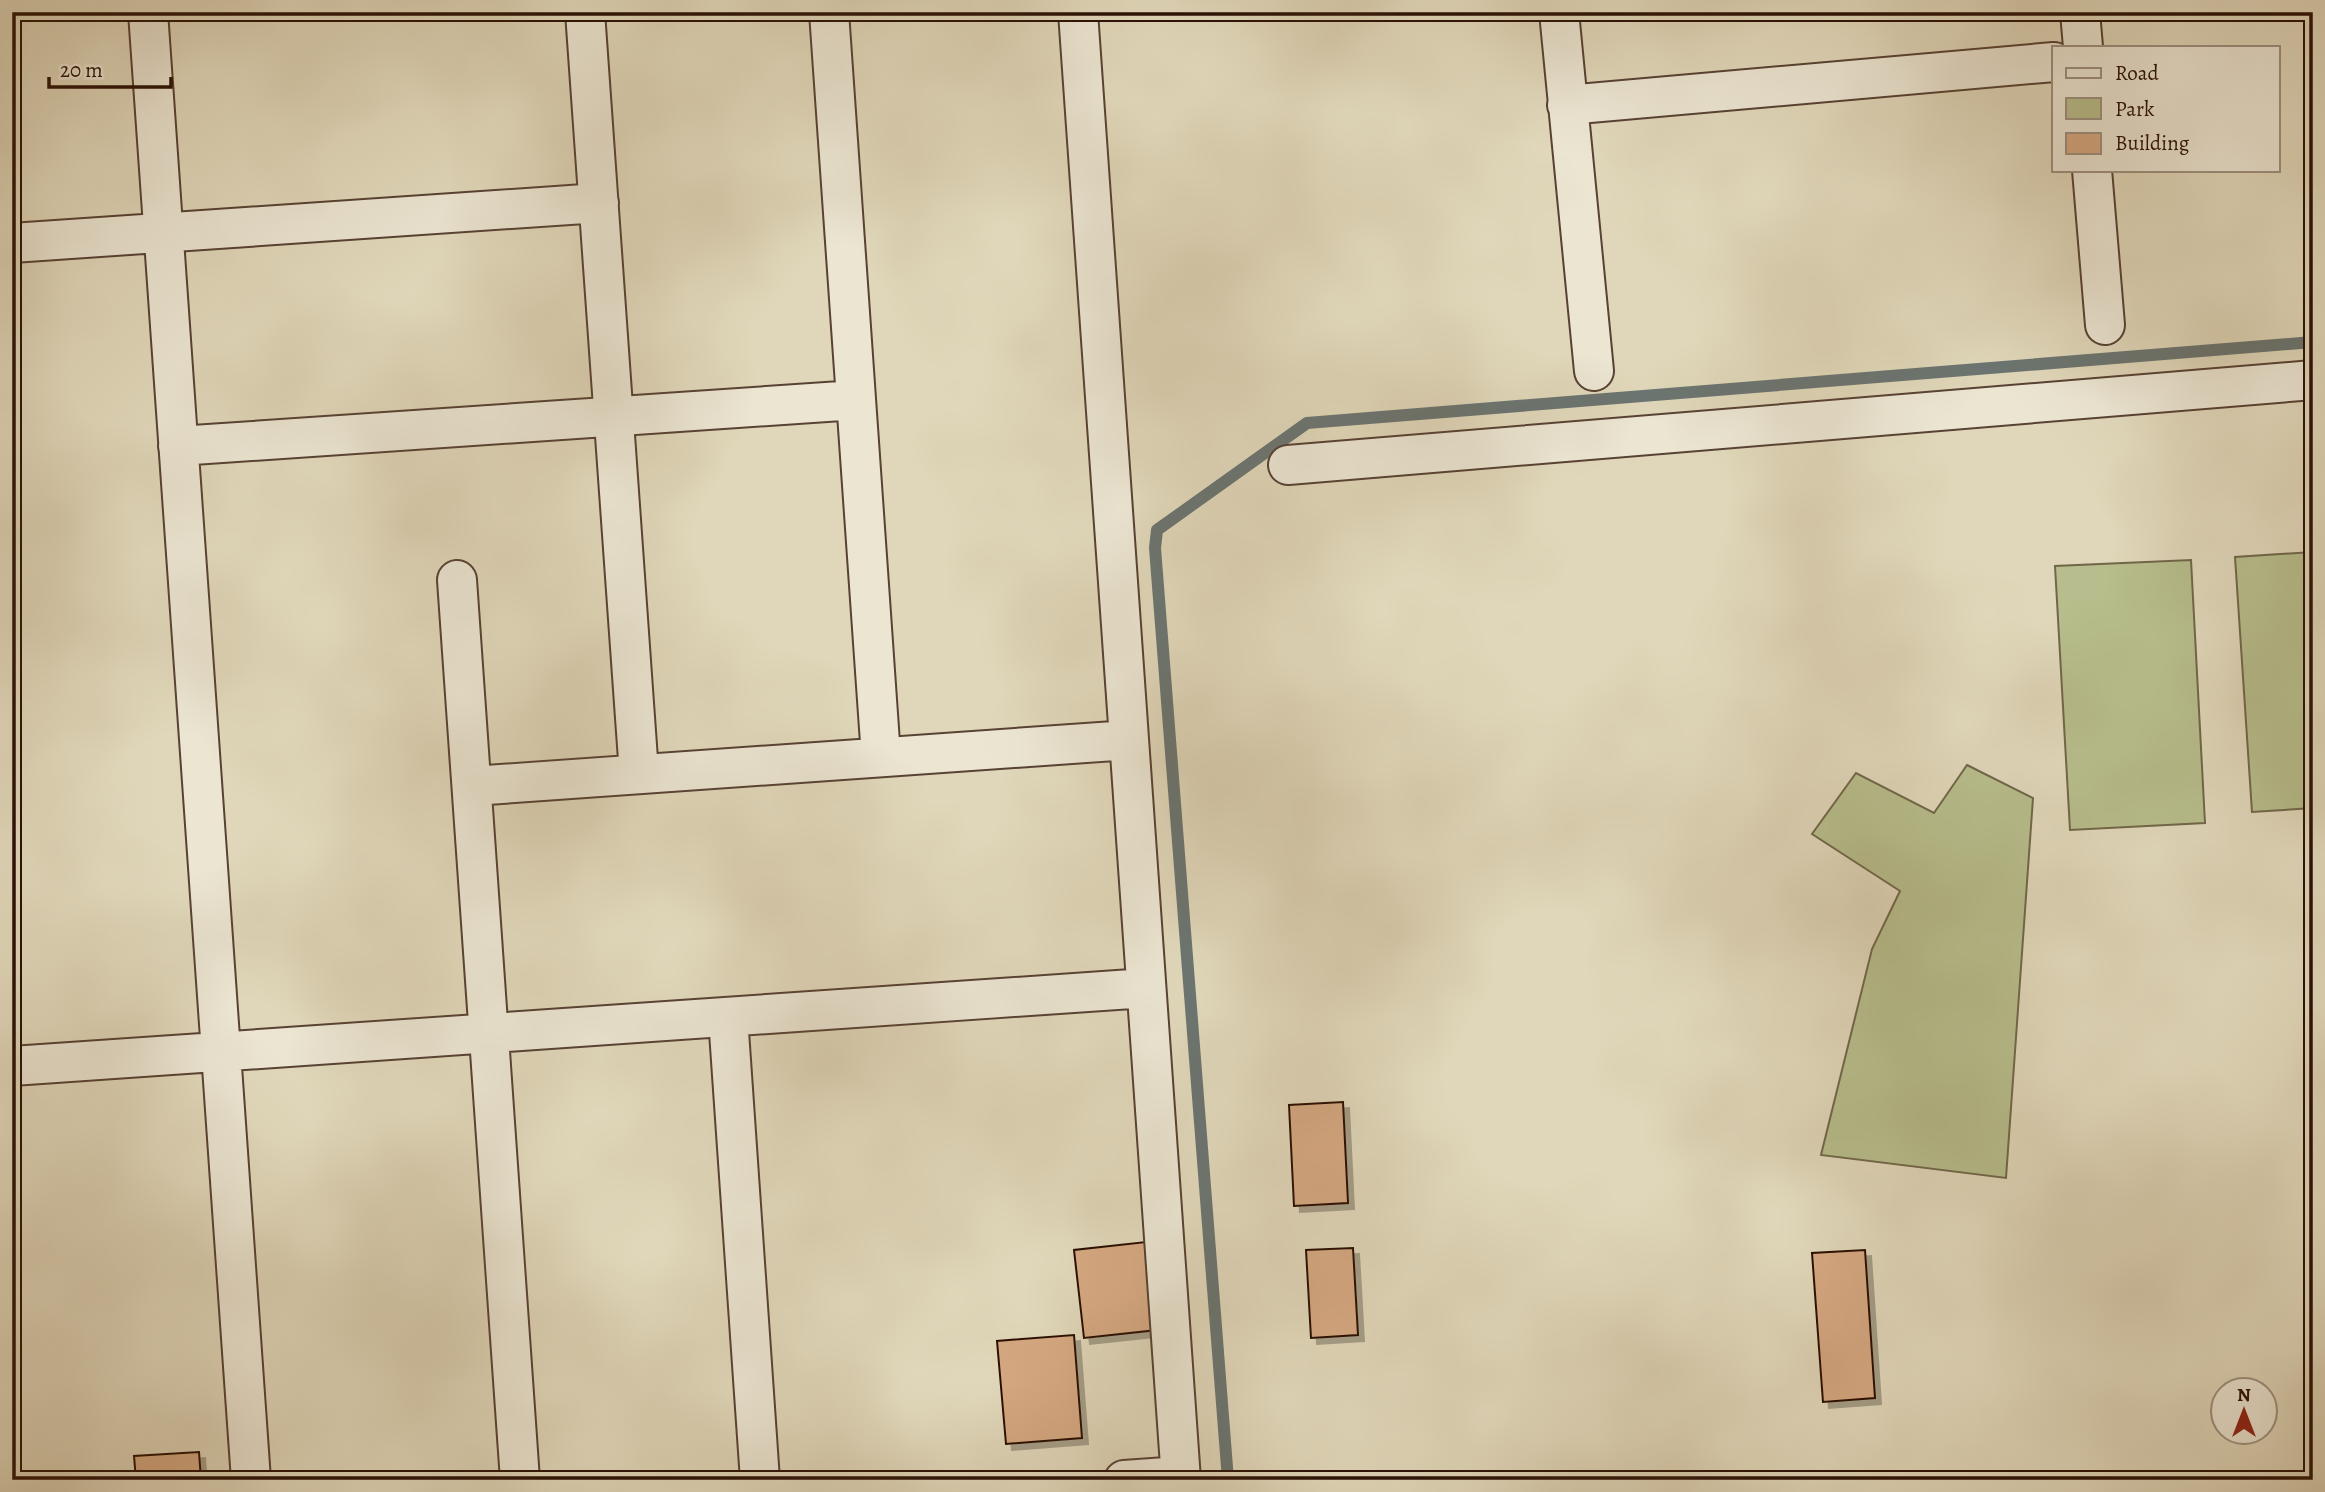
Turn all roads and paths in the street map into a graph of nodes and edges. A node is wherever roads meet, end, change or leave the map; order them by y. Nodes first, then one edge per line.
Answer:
1 (148, 12) edge
2 (585, 12) edge
3 (829, 12) edge
4 (1078, 12) edge
5 (1559, 12) edge
6 (2080, 12) edge
7 (2083, 46) edge
8 (2052, 62) edge
9 (1567, 105) junction
10 (2092, 172) edge
11 (599, 202) junction
12 (164, 232) junction
13 (12, 243) edge
14 (2105, 325) dead end
15 (1594, 371) dead end
16 (2313, 380) edge
17 (856, 400) junction
18 (613, 416) junction
19 (178, 446) junction
20 (1288, 465) dead end
21 (457, 580) dead end
22 (1129, 740) junction
23 (881, 757) junction
24 (639, 774) junction
25 (472, 786) junction
26 (1146, 988) junction
27 (728, 1017) junction
28 (489, 1033) junction
29 (221, 1052) junction
30 (12, 1066) edge
31 (1181, 1478) edge
32 (251, 1480) edge
33 (520, 1480) edge
34 (761, 1480) edge
35 (1124, 1480) edge

1 - 12 street
2 - 11 street
3 - 17 street
4 - 22 street
5 - 9 street
6 - 7 street
8 - 9 street
9 - 15 street
10 - 14 street
11 - 12 street
11 - 18 street
12 - 13 street
12 - 19 street
16 - 20 street
17 - 18 street
17 - 23 street
18 - 19 street
18 - 24 street
19 - 29 street
21 - 25 street
22 - 23 street
22 - 26 street
23 - 24 street
24 - 25 street
25 - 28 street
26 - 27 street
26 - 31 street
27 - 28 street
27 - 34 street
28 - 29 street
28 - 33 street
29 - 30 street
29 - 32 street
31 - 35 street

